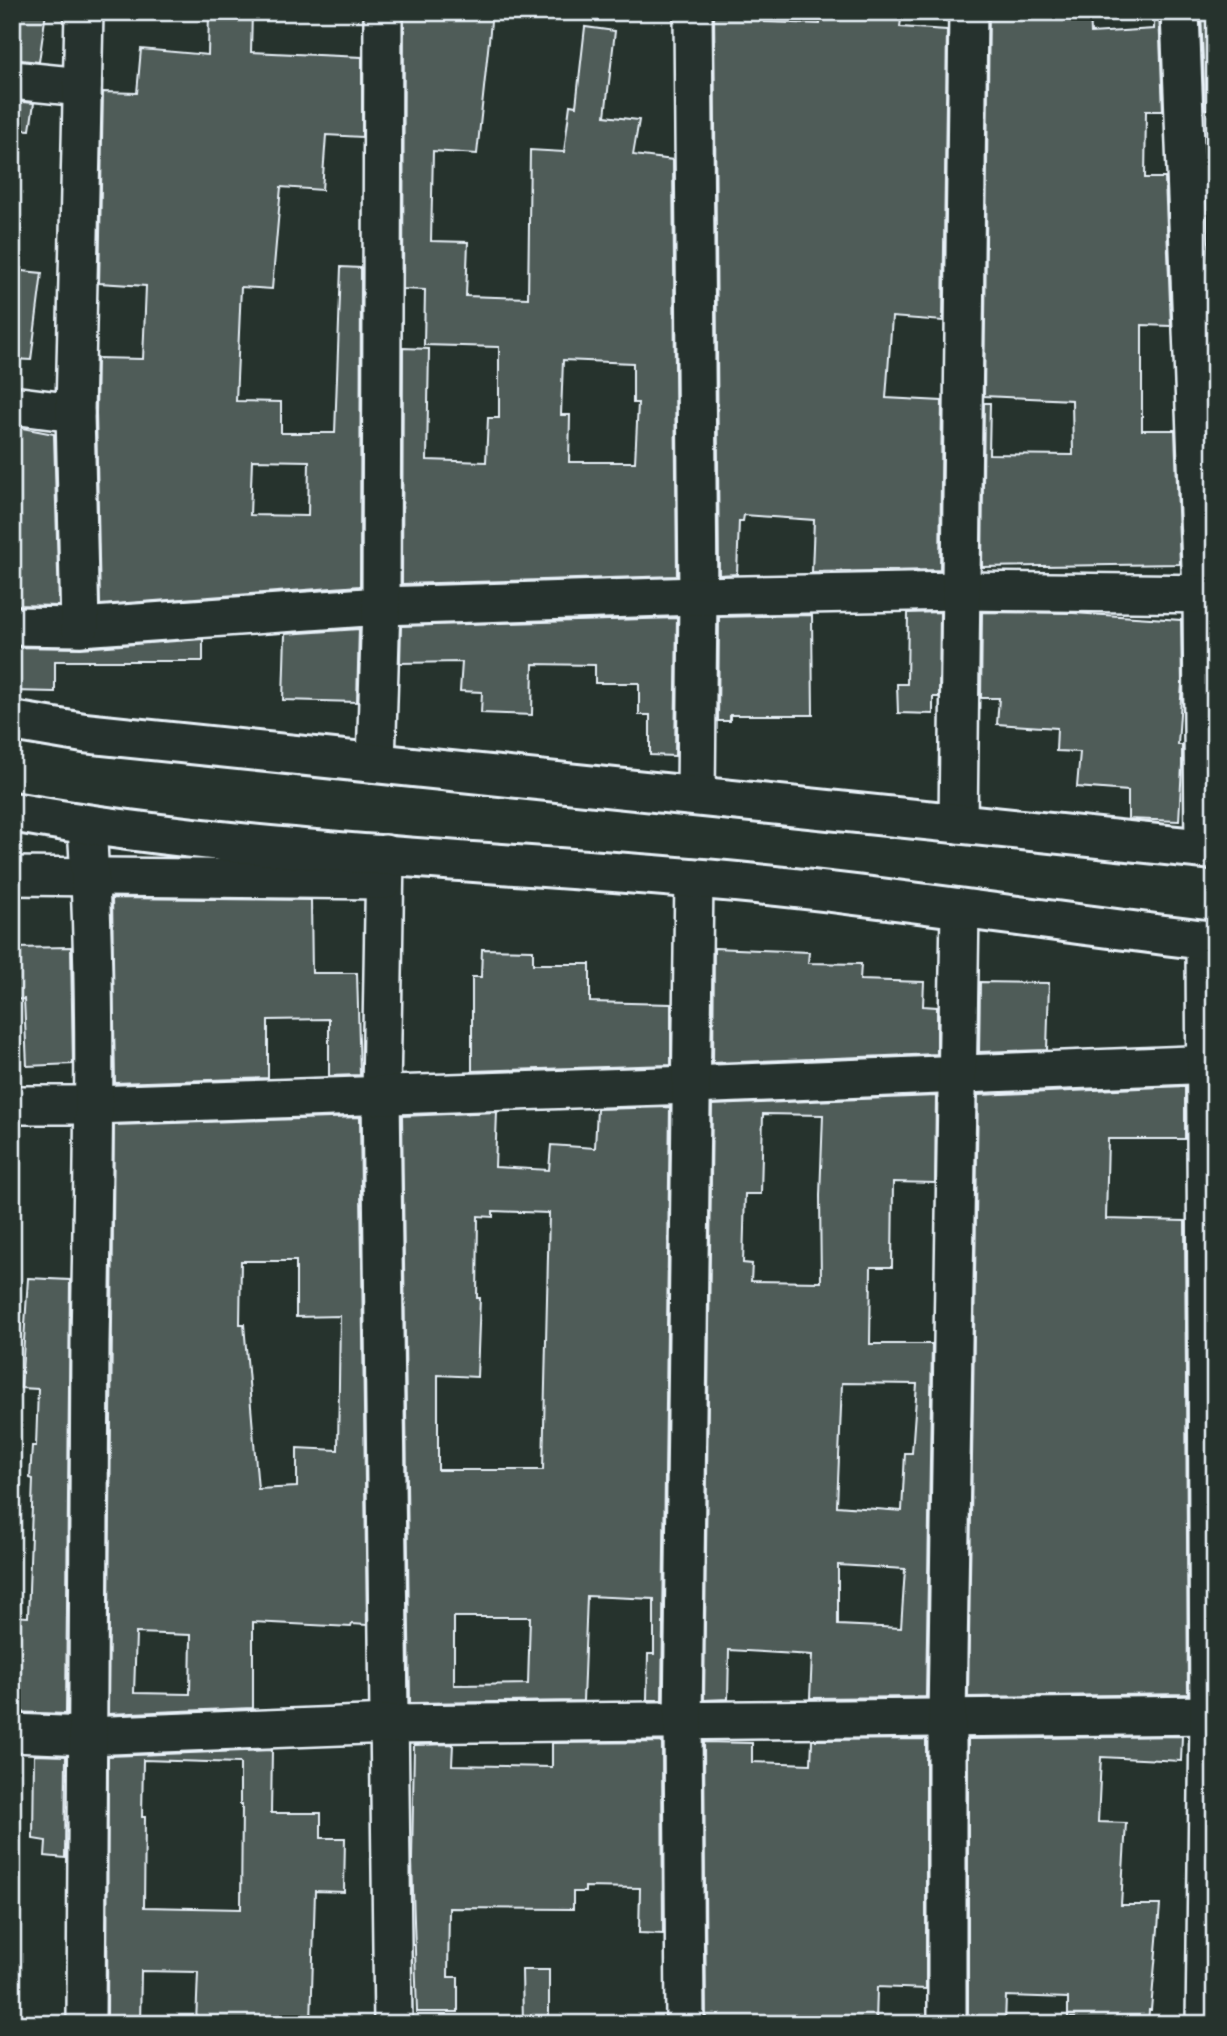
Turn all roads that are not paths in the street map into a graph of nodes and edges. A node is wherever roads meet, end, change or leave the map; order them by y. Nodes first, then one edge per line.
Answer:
1 (84, 12) edge
2 (383, 12) edge
3 (693, 12) edge
4 (968, 12) edge
5 (1180, 12) edge
6 (12, 80) edge
7 (82, 88) junction
8 (12, 405) edge
9 (75, 413) junction
10 (960, 592) junction
11 (1208, 594) edge
12 (698, 596) junction
13 (381, 606) junction
14 (12, 626) edge
15 (80, 627) junction
16 (12, 721) edge
17 (376, 763) junction
18 (696, 796) junction
19 (12, 812) edge
20 (958, 824) junction
21 (88, 825) junction
22 (1210, 850) edge
23 (384, 867) junction
24 (12, 876) edge
25 (91, 878) junction
26 (694, 878) junction
27 (960, 908) junction
28 (1210, 941) edge
29 (1211, 1064) edge
30 (957, 1073) junction
31 (691, 1085) junction
32 (381, 1094) junction
33 (12, 1105) edge
34 (93, 1105) junction
35 (1212, 1714) edge
36 (947, 1717) junction
37 (683, 1721) junction
38 (391, 1724) junction
39 (12, 1733) edge
40 (86, 1736) junction
41 (86, 2024) edge
42 (393, 2024) edge
43 (685, 2024) edge
44 (947, 2024) edge
45 (1205, 2024) edge

1 - 7 street
2 - 13 street
3 - 12 street
4 - 10 street
5 - 11 street
6 - 7 street
7 - 9 street
8 - 9 street
9 - 15 street
10 - 11 street
10 - 12 street
10 - 20 street
11 - 22 street
12 - 13 street
12 - 18 street
13 - 15 street
13 - 17 street
14 - 15 street
16 - 17 street
17 - 18 street
18 - 20 street
19 - 21 street
20 - 22 street
21 - 23 street
21 - 25 street
23 - 25 street
23 - 26 street
23 - 32 street
24 - 25 street
25 - 34 street
26 - 27 street
26 - 31 street
27 - 28 street
27 - 30 street
28 - 29 street
29 - 30 street
29 - 35 street
30 - 31 street
30 - 36 street
31 - 32 street
31 - 37 street
32 - 34 street
32 - 38 street
33 - 34 street
34 - 40 street
35 - 36 street
35 - 45 street
36 - 37 street
36 - 44 street
37 - 38 street
37 - 43 street
38 - 40 street
38 - 42 street
39 - 40 street
40 - 41 street

